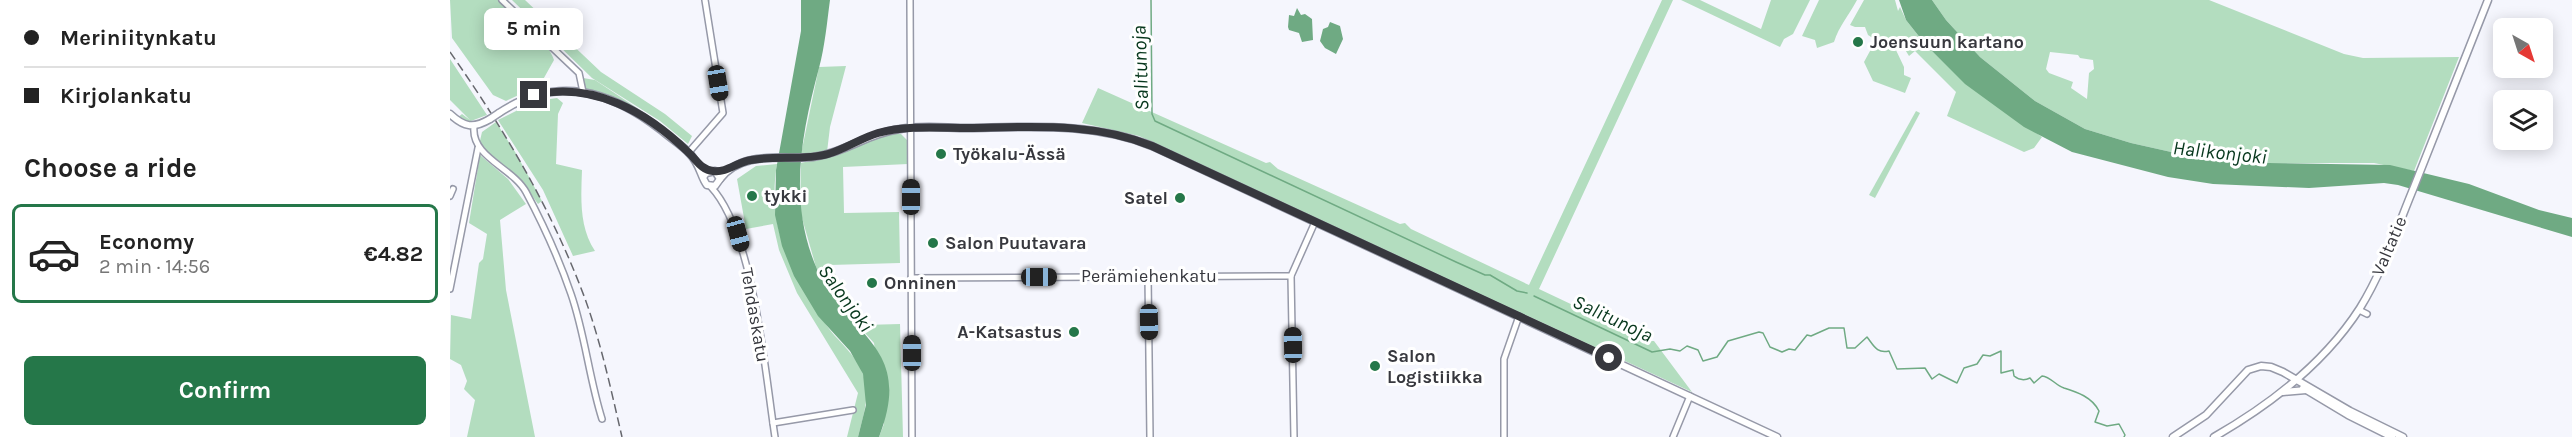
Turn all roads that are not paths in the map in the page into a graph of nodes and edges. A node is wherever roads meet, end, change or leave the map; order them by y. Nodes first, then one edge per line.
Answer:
1 (502, 0) edge
2 (705, 0) edge
3 (910, 0) edge
4 (2488, 0) edge
5 (587, 92) junction
6 (450, 114) edge
7 (474, 127) junction
8 (911, 128) junction
9 (478, 148) junction
10 (689, 152) junction
11 (700, 165) junction
12 (712, 171) junction
13 (727, 171) junction
14 (704, 176) junction
15 (719, 181) junction
16 (711, 187) junction
17 (453, 189) dead end
18 (450, 196) edge
19 (721, 197) junction
20 (1315, 222) junction
21 (1148, 276) junction
22 (1291, 276) junction
23 (911, 278) junction
24 (450, 289) edge
25 (2358, 310) junction
26 (2367, 314) dead end
27 (1519, 316) junction
28 (2296, 381) junction
29 (2306, 390) junction
30 (2283, 392) junction
31 (1690, 396) junction
32 (853, 410) dead end
33 (602, 419) dead end
34 (772, 423) junction
35 (775, 437) edge
36 (912, 437) edge
37 (1150, 437) edge
38 (1294, 437) edge
39 (1504, 437) edge
40 (1673, 437) edge
41 (1777, 437) edge
42 (2173, 437) edge
43 (2214, 437) edge
44 (2392, 437) edge
45 (2403, 437) edge

1 - 5 street
2 - 10 street
3 - 8 street
4 - 25 main road, Valtatie
5 - 7 main road, bridge
5 - 10 main road
6 - 7 main road
7 - 9 street
8 - 13 main road
8 - 20 main road
8 - 23 street
9 - 24 street
9 - 33 street
10 - 11 main road
11 - 12 main road
11 - 14 main road
12 - 13 main road
12 - 14 main road
12 - 15 main road
13 - 15 main road
14 - 16 main road
15 - 16 main road
15 - 19 street, Tehdaskatu
16 - 19 street, Tehdaskatu
17 - 18 street
19 - 34 street, Tehdaskatu
20 - 22 street
20 - 27 main road
21 - 22 street, Perämiehenkatu
21 - 23 street, Perämiehenkatu
21 - 37 street
22 - 38 street
23 - 36 street
25 - 26 street
25 - 28 main road, Valtatie
27 - 31 main road
27 - 39 street
28 - 29 main road
28 - 30 main road, Valtatie
28 - 42 main road
28 - 45 main road
29 - 30 main road
29 - 44 main road
30 - 43 main road, Valtatie
31 - 40 street
31 - 41 main road
32 - 34 street
34 - 35 street, Tehdaskatu

